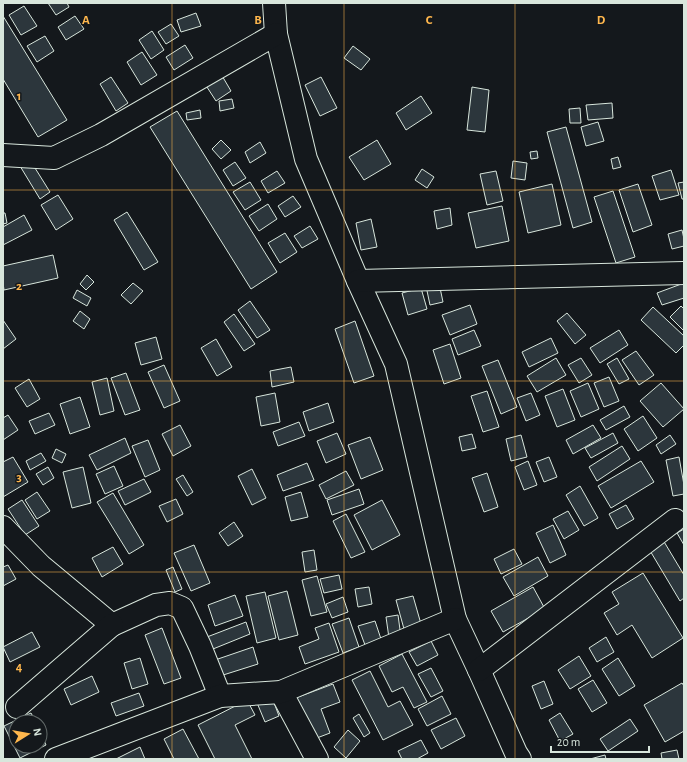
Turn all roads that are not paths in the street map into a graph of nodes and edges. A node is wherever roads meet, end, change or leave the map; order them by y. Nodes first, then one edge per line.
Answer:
1 (274, 3) edge
2 (276, 34) junction
3 (3, 155) edge
4 (684, 273) edge
5 (358, 281) junction
6 (675, 520) dead end
7 (3, 527) edge
8 (455, 620) junction
9 (112, 625) junction
10 (479, 670) junction
11 (281, 692) junction
12 (220, 696) junction
13 (17, 707) dead end
14 (56, 759) edge
15 (317, 759) edge
16 (520, 759) edge

1 - 2 street
2 - 3 street
2 - 5 street
4 - 5 street
5 - 8 street
6 - 10 street
7 - 9 street
8 - 10 street
8 - 11 street
9 - 12 street
9 - 13 street
10 - 16 street
11 - 12 street
11 - 15 street
12 - 14 street

